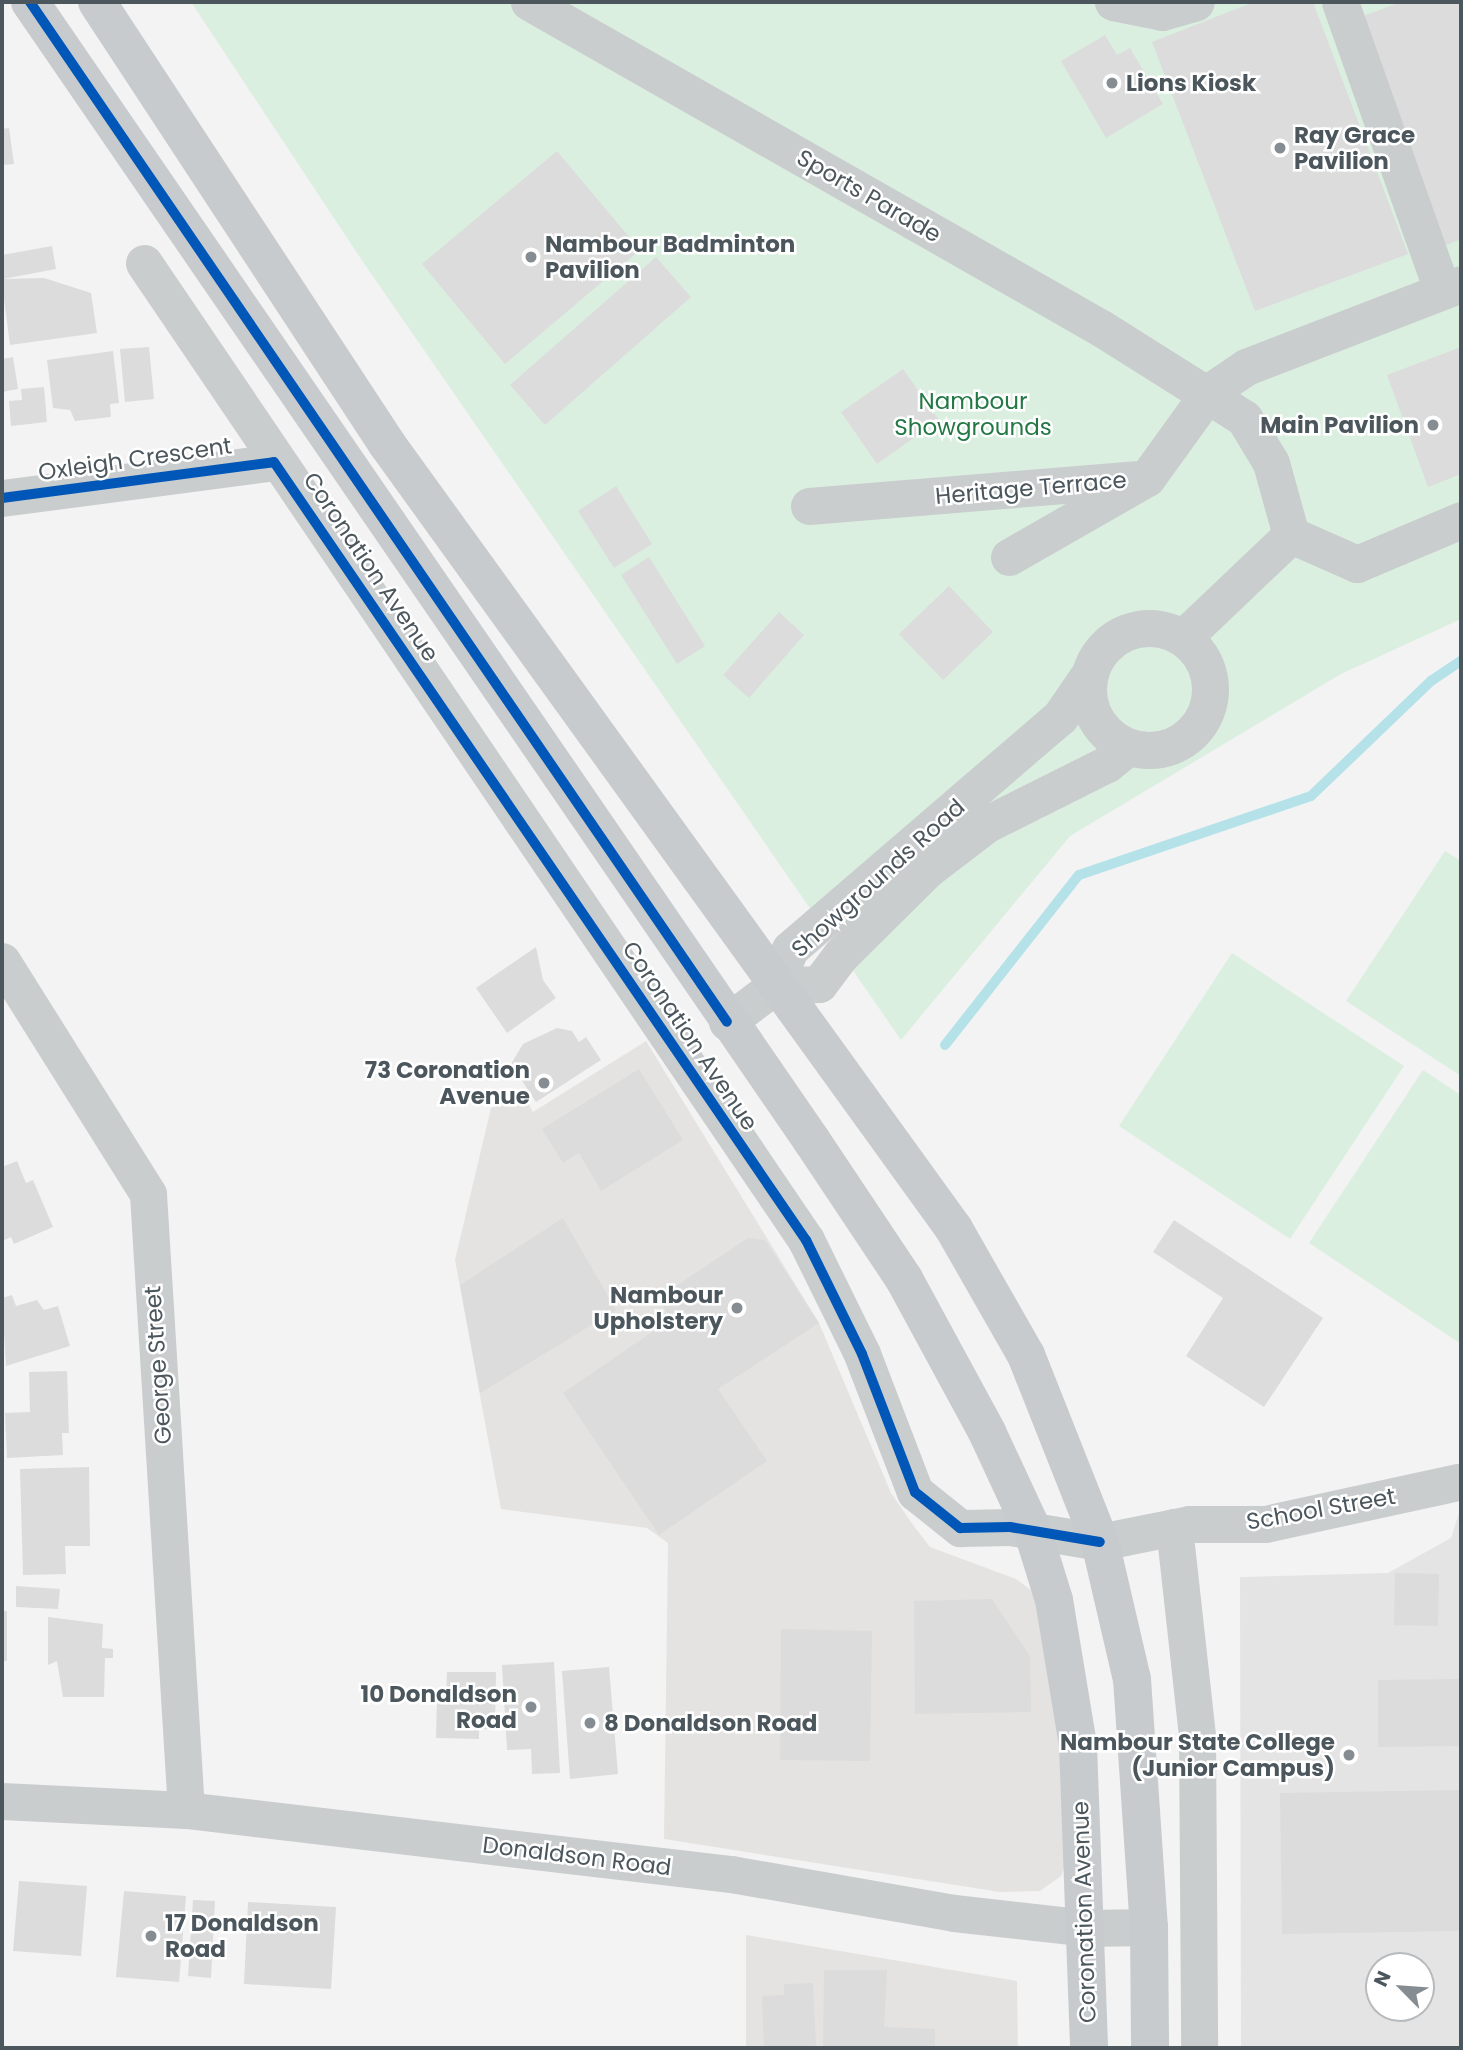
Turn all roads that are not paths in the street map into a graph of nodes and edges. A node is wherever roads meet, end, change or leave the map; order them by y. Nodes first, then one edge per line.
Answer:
1 (30, 2) edge
2 (97, 2) edge
3 (529, 2) edge
4 (1113, 2) edge
5 (1196, 2) edge
6 (1340, 2) edge
7 (144, 263) dead end
8 (1452, 287) edge
9 (1209, 392) junction
10 (274, 462) junction
11 (1147, 478) junction
12 (2, 498) edge
13 (809, 506) dead end
14 (1461, 520) edge
15 (1291, 536) junction
16 (1009, 557) dead end
17 (1183, 638) junction
18 (1090, 673) junction
19 (1128, 747) junction
20 (2, 961) edge
21 (775, 986) junction
22 (727, 1023) junction
23 (1458, 1482) dead end
24 (1174, 1527) junction
25 (1032, 1529) junction
26 (1100, 1542) junction
27 (2, 1801) edge
28 (186, 1810) junction
29 (1149, 1927) junction
30 (1087, 1928) junction
31 (1089, 2048) edge
32 (1150, 2048) edge
33 (1199, 2048) edge

1 - 22 main road, Coronation Avenue
2 - 21 main road
3 - 9 street, Sports Parade
4 - 5 street
6 - 8 street
7 - 10 street, Coronation Avenue
8 - 9 street
9 - 11 street, Heritage Terrace
9 - 15 street
10 - 12 street, Oxleigh Crescent
10 - 25 street, Coronation Avenue
11 - 13 street, Heritage Terrace
11 - 16 street
14 - 15 street
15 - 17 street
17 - 18 street
17 - 19 street
18 - 19 street
18 - 21 street, Showgrounds Road
19 - 21 street, Showgrounds Road
20 - 28 street, George Street
21 - 22 street
21 - 26 main road
22 - 25 main road, Coronation Avenue
23 - 24 street, School Street
24 - 26 street, School Street
24 - 33 street
25 - 26 street, Coronation Avenue
25 - 30 main road, Coronation Avenue
26 - 29 main road
27 - 28 street, Donaldson Road
28 - 30 street, Donaldson Road
29 - 30 street, Donaldson Road
29 - 32 main road
30 - 31 main road, Coronation Avenue

